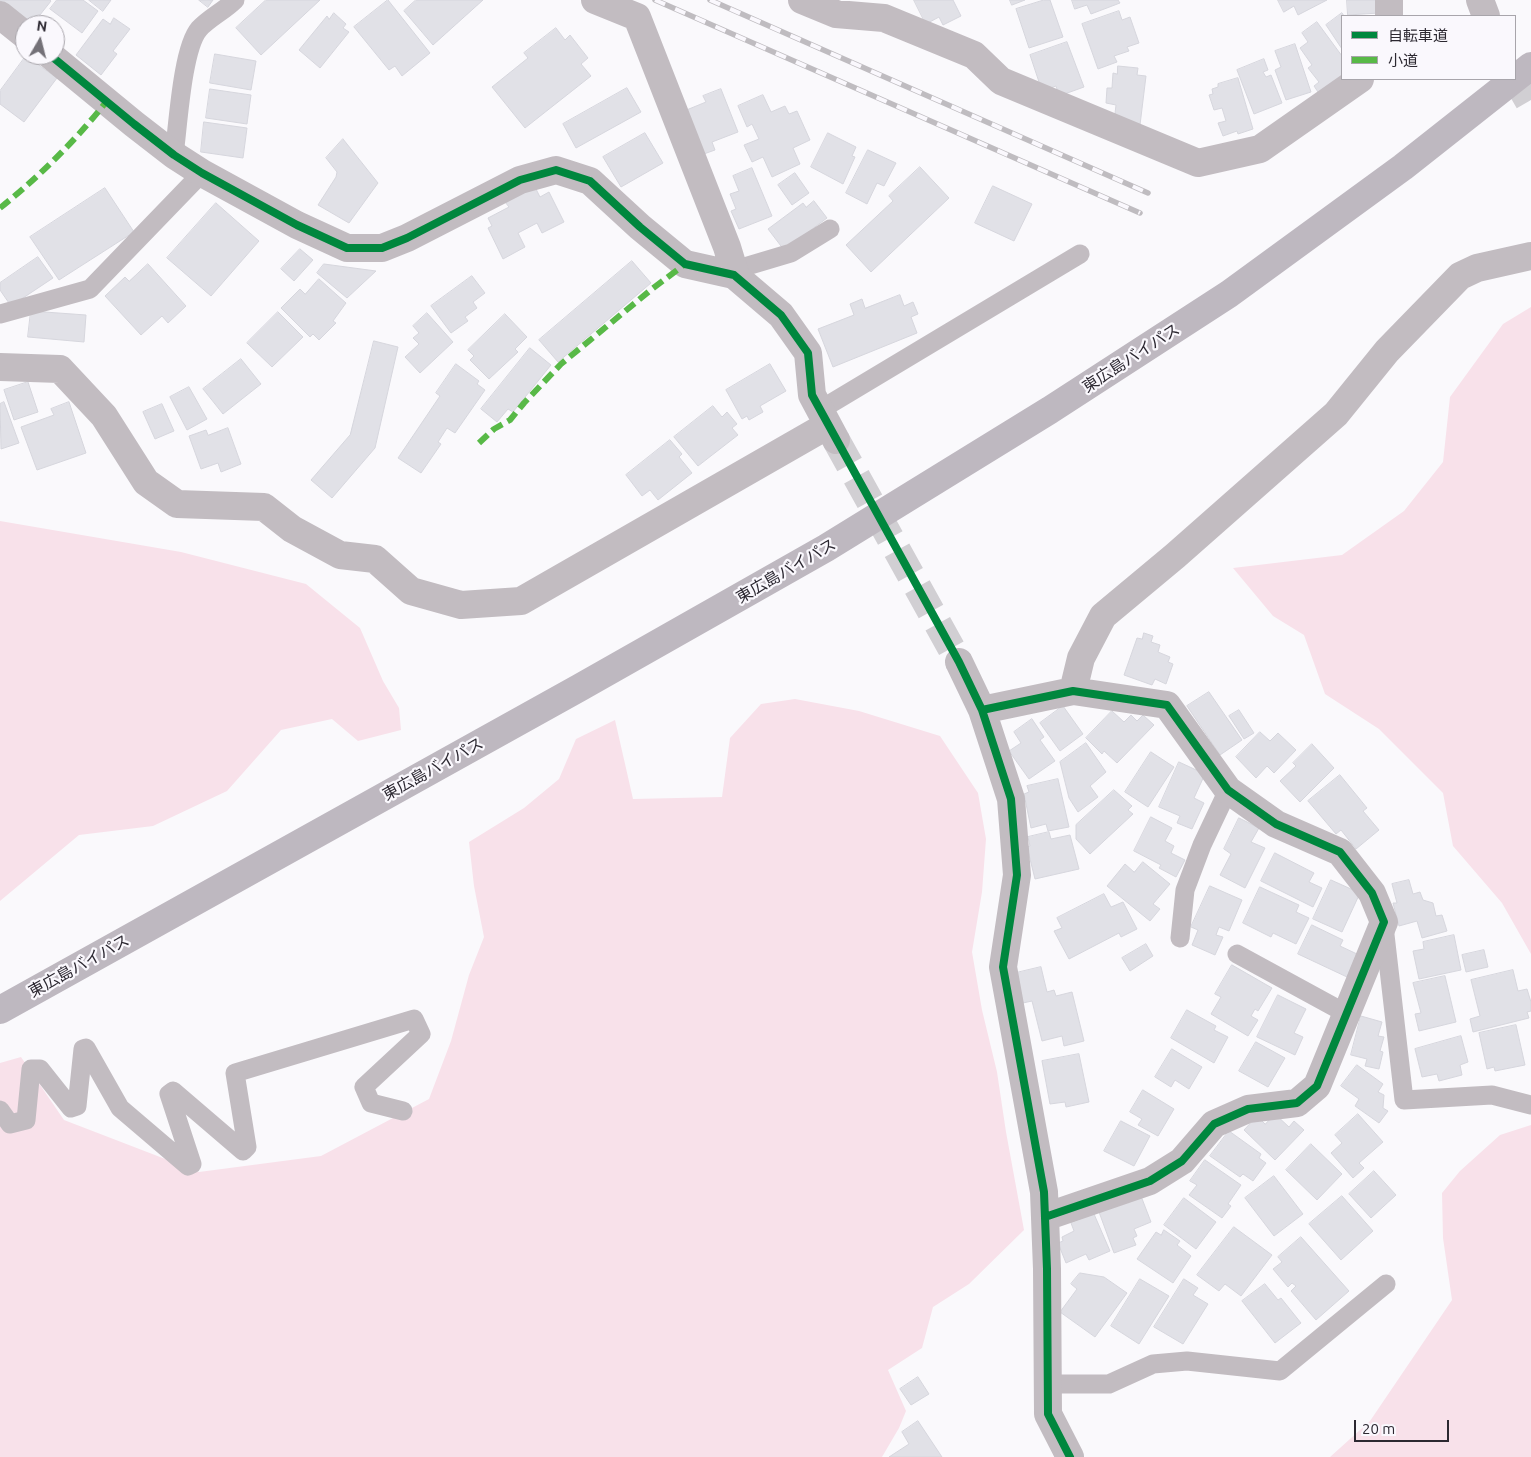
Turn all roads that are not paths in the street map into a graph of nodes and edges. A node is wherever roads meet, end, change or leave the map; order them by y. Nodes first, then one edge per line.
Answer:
1 (235, 0) edge
2 (595, 0) edge
3 (802, 0) edge
4 (1389, 0) edge
5 (1480, 0) edge
6 (0, 15) edge
7 (1389, 15) edge
8 (1486, 15) edge
9 (15, 27) edge
10 (62, 65) edge
11 (1531, 66) edge
12 (1516, 78) edge
13 (1359, 80) edge
14 (1513, 80) edge
15 (174, 155) junction
16 (202, 173) junction
17 (830, 229) dead end
18 (1080, 254) dead end
19 (1531, 256) edge
20 (734, 272) junction
21 (0, 314) edge
22 (0, 367) edge
23 (828, 425) junction
24 (959, 662) tunnel mouth
25 (1073, 691) junction
26 (982, 710) junction
27 (1228, 790) junction
28 (1384, 922) junction
29 (1180, 938) dead end
30 (1237, 954) dead end
31 (0, 1010) edge
32 (1347, 1014) junction
33 (1531, 1105) edge
34 (0, 1110) edge
35 (403, 1111) dead end
36 (1046, 1217) junction
37 (1386, 1284) dead end
38 (1048, 1384) junction
39 (1070, 1457) edge

1 - 15 lane
2 - 20 street
3 - 13 street
4 - 7 street
5 - 8 street
6 - 9 street
10 - 15 street
11 - 12 highway, 東広島バイパス
14 - 31 highway, 東広島バイパス
15 - 16 street
16 - 20 street
16 - 21 lane
17 - 20 lane
18 - 23 lane
19 - 25 street
20 - 23 street
22 - 23 street
24 - 26 street
25 - 26 street
25 - 27 street
26 - 36 street
27 - 28 street
27 - 29 lane
28 - 32 street
28 - 33 lane
30 - 32 lane
32 - 36 street
34 - 35 lane
36 - 38 street
37 - 38 lane
38 - 39 street

